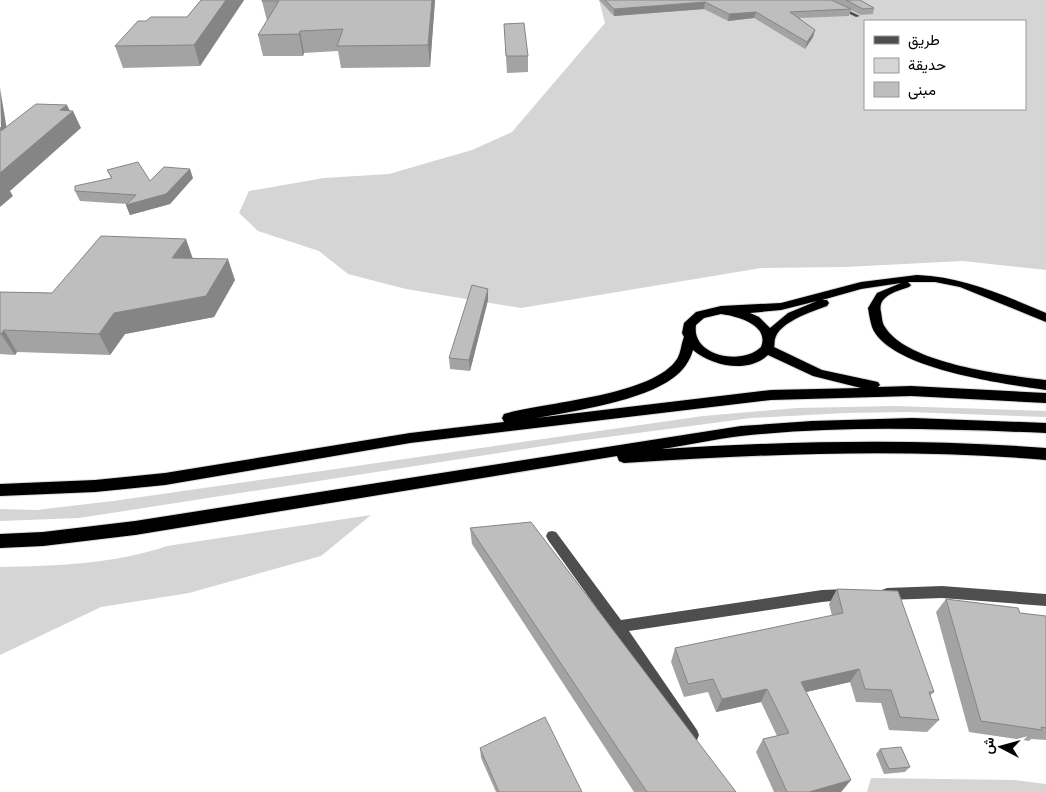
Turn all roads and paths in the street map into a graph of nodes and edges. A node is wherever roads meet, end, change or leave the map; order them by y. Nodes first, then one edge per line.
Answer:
1 (823, 0) edge
2 (858, 16) edge
3 (955, 282) junction
4 (860, 287) junction
5 (721, 310) junction
6 (1046, 318) edge
7 (689, 339) junction
8 (768, 344) junction
9 (1046, 385) edge
10 (911, 391) junction
11 (1046, 398) edge
12 (1046, 428) edge
13 (410, 438) junction
14 (1046, 454) edge
15 (551, 462) junction
16 (0, 490) edge
17 (552, 536) dead end
18 (0, 541) edge
19 (877, 594) edge
20 (859, 595) edge
21 (1046, 600) edge
22 (618, 627) junction
23 (699, 745) edge

1 - 2 street
3 - 4 highway
3 - 6 highway
3 - 9 highway
4 - 5 highway
4 - 8 highway
5 - 7 highway
5 - 8 highway
7 - 8 highway
7 - 13 highway
8 - 10 highway
10 - 11 highway
10 - 13 highway
12 - 15 highway
13 - 16 highway
14 - 15 highway
15 - 18 highway
17 - 22 street
19 - 21 street
20 - 22 street
22 - 23 street

